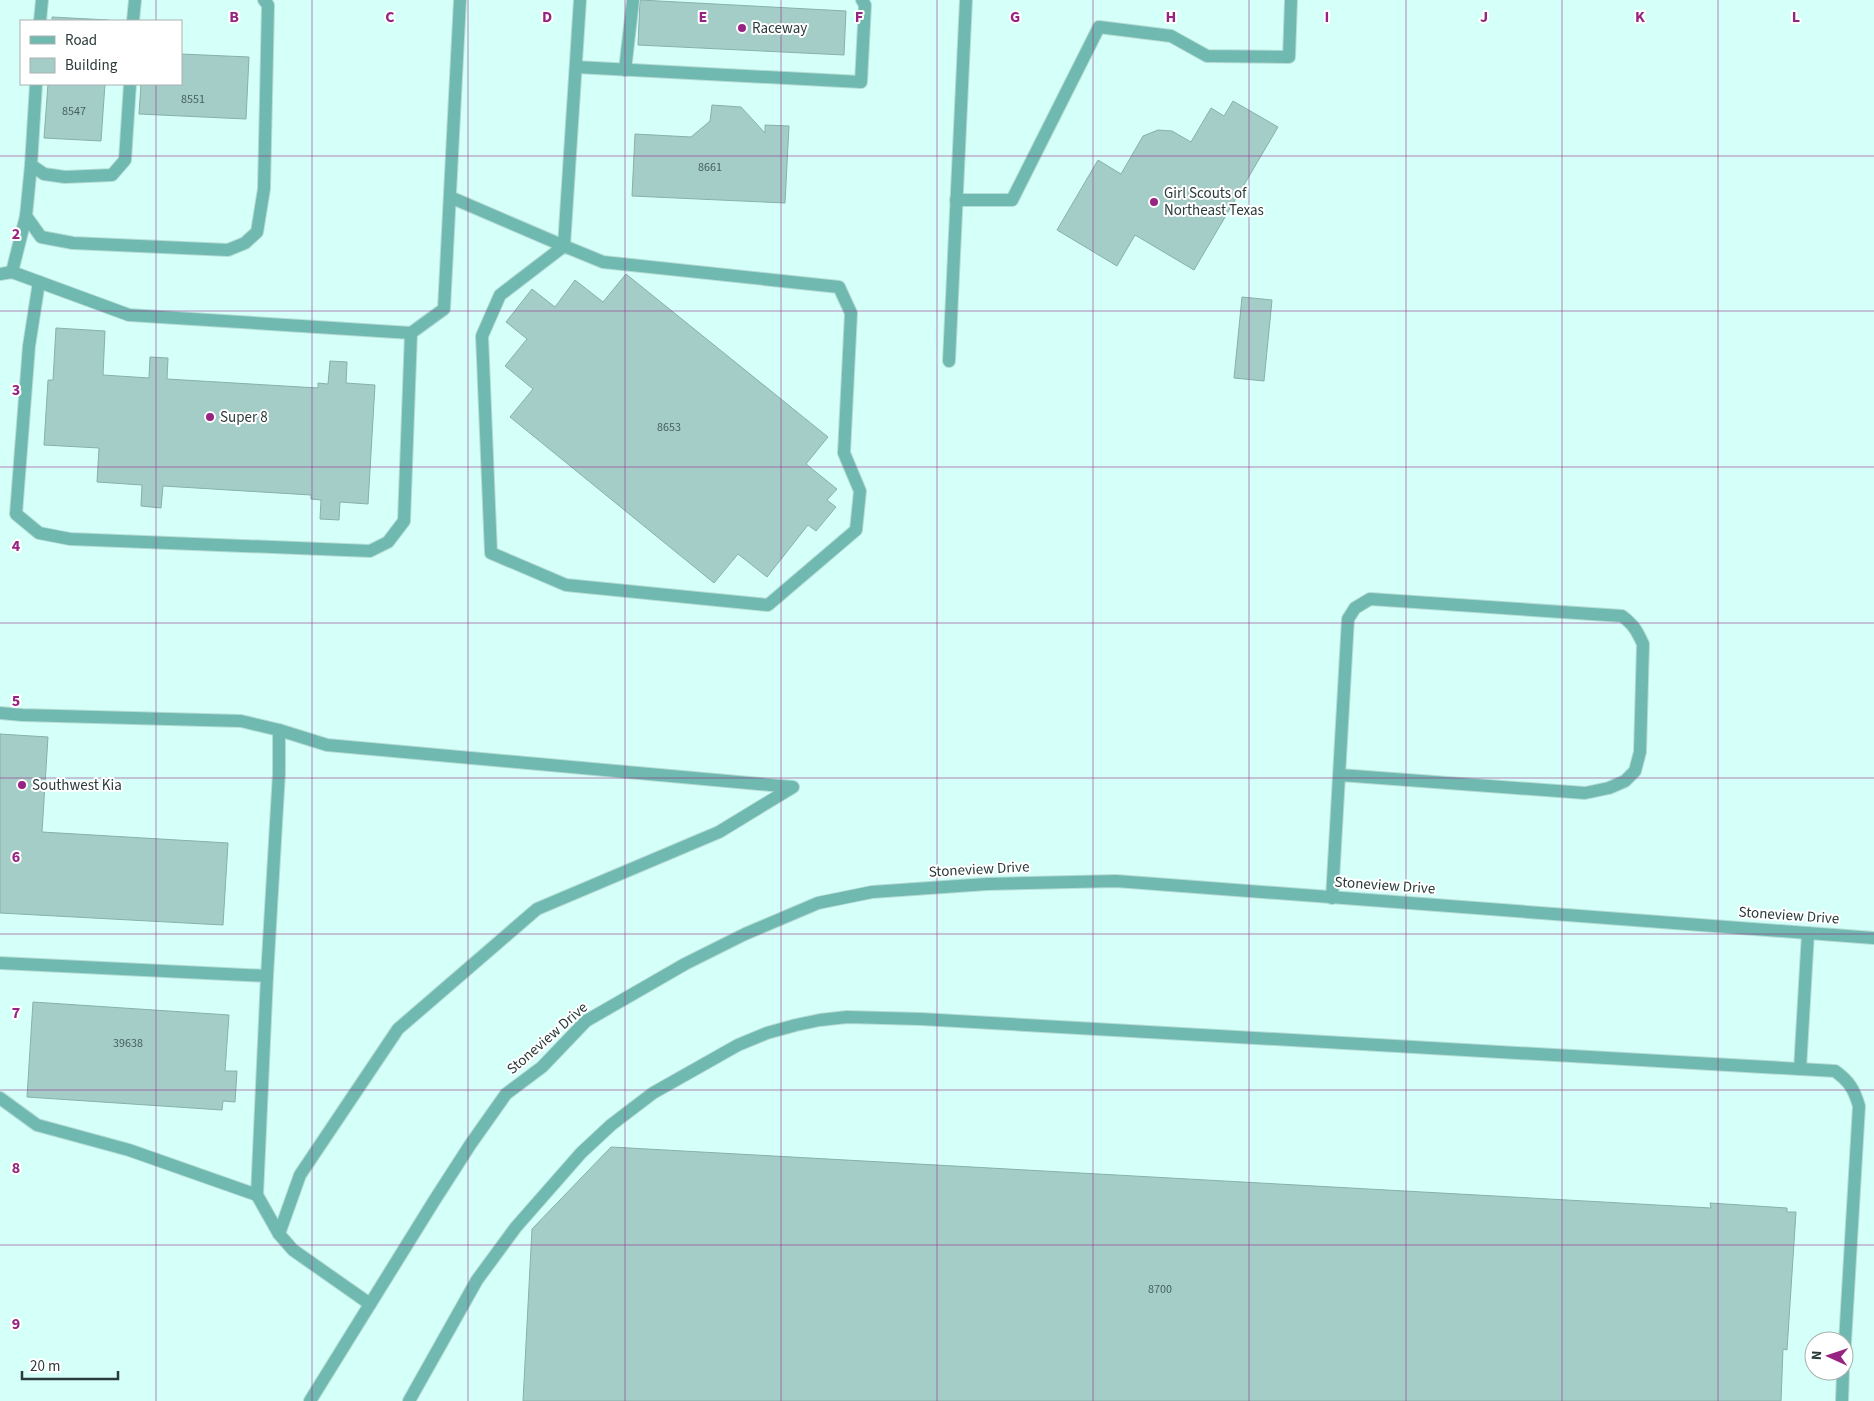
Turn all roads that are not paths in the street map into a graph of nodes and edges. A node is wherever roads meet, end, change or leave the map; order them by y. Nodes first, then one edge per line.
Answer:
1 (42, 0) edge
2 (135, 0) edge
3 (264, 0) edge
4 (460, 0) edge
5 (580, 0) edge
6 (633, 0) edge
7 (862, 0) edge
8 (966, 0) edge
9 (1291, 0) edge
10 (40, 20) edge
11 (134, 20) edge
12 (576, 67) junction
13 (625, 70) junction
14 (36, 85) edge
15 (130, 85) edge
16 (31, 165) junction
17 (450, 197) junction
18 (956, 200) junction
19 (26, 216) junction
20 (564, 246) junction
21 (6, 273) edge
22 (39, 282) junction
23 (411, 333) junction
24 (949, 361) dead end
25 (0, 713) edge
26 (279, 730) junction
27 (1340, 775) junction
28 (1332, 898) junction
29 (1808, 933) junction
30 (1874, 938) edge
31 (0, 964) edge
32 (267, 976) junction
33 (1800, 1070) junction
34 (0, 1098) edge
35 (257, 1195) junction
36 (279, 1234) junction
37 (370, 1304) junction
38 (1846, 1331) edge
39 (1843, 1381) edge
40 (310, 1401) edge
41 (409, 1401) edge
42 (1842, 1401) edge

1 - 10 street
2 - 11 street
3 - 19 street
4 - 17 street
5 - 12 street
6 - 13 street
7 - 13 street
8 - 18 street
9 - 18 street
12 - 13 street
12 - 20 street
14 - 16 street
15 - 16 street
16 - 19 street
17 - 20 street
17 - 23 street
18 - 24 street
19 - 21 street
20 - 20 street
21 - 22 street
22 - 23 street
22 - 23 street
25 - 26 street
26 - 32 street
26 - 36 street
27 - 27 street
27 - 28 street
28 - 29 street, Stoneview Drive
28 - 37 street, Stoneview Drive
29 - 30 street, Stoneview Drive
29 - 33 street
31 - 32 street
32 - 35 street
33 - 38 street
33 - 41 street
34 - 35 street
35 - 36 street
36 - 37 street
37 - 40 street, Stoneview Drive
39 - 42 street

